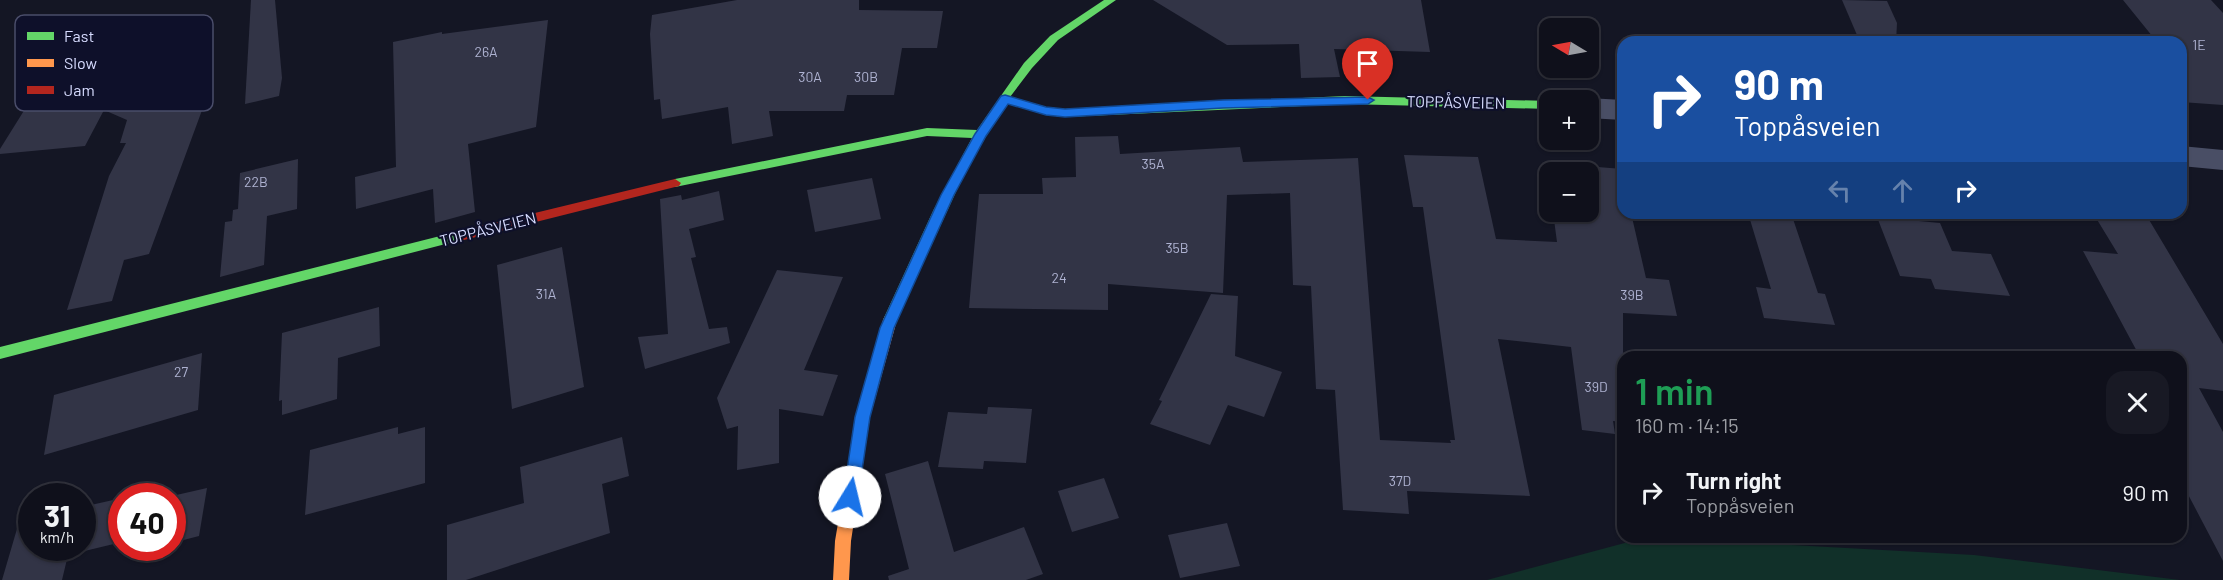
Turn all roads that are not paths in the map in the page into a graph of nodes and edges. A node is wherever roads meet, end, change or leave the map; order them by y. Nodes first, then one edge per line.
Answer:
1 (1111, 0) edge
2 (1005, 99) junction
3 (1539, 105) edge
4 (1599, 109) edge
5 (1617, 110) edge
6 (981, 134) junction
7 (2187, 157) edge
8 (2223, 160) edge
9 (0, 353) edge
10 (842, 580) edge

1 - 2 street
2 - 3 street, TOPPÅSVEIEN
2 - 6 street
4 - 5 street
6 - 9 street, TOPPÅSVEIEN
6 - 10 street
7 - 8 street

